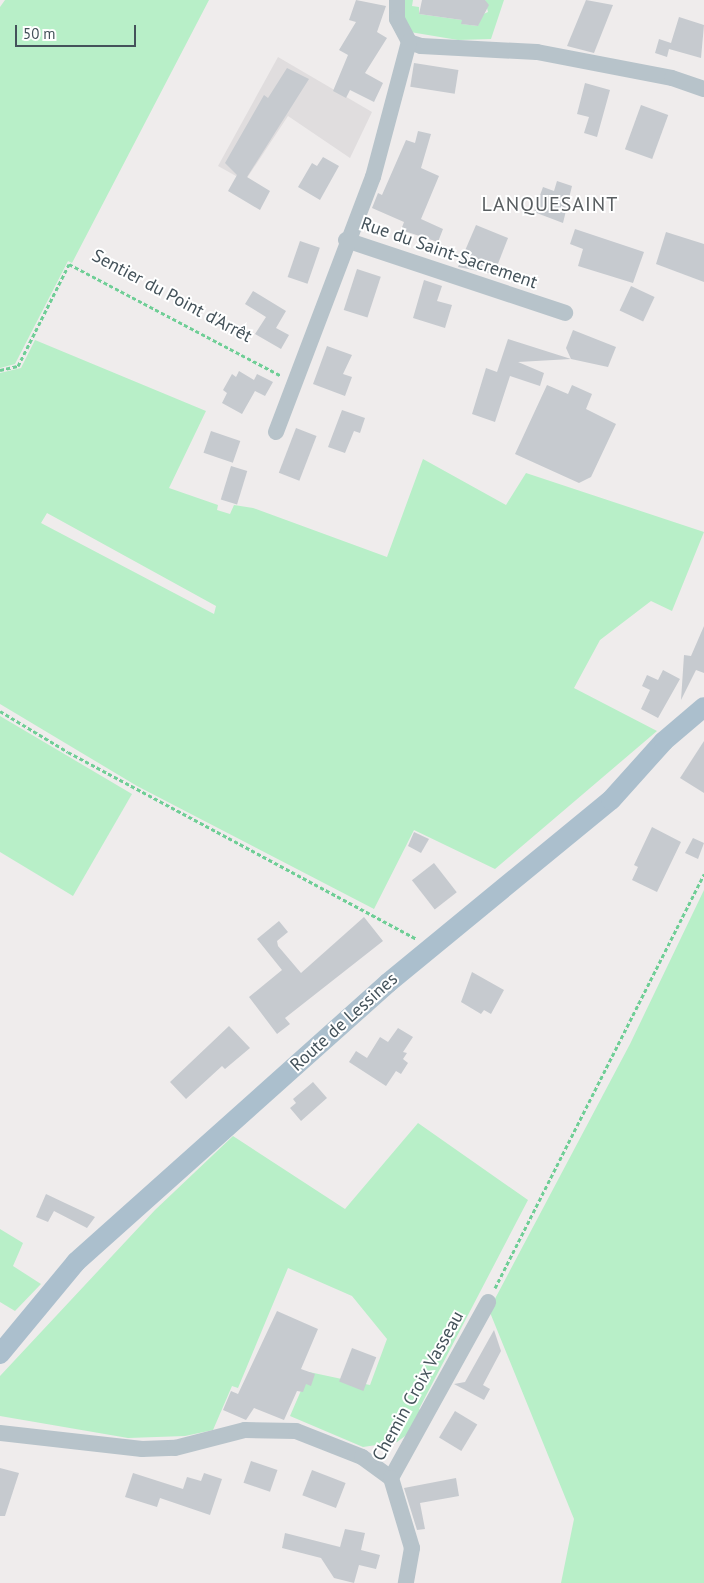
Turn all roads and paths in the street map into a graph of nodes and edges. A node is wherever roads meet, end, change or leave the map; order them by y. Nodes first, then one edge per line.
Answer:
1 (397, 0) edge
2 (409, 42) junction
3 (704, 89) edge
4 (346, 240) junction
5 (565, 313) dead end
6 (0, 370) edge
7 (294, 383) junction
8 (276, 432) dead end
9 (704, 707) edge
10 (0, 711) edge
11 (704, 874) edge
12 (430, 946) junction
13 (488, 1302) joint
14 (0, 1354) edge
15 (0, 1433) edge
16 (391, 1478) junction
17 (406, 1583) edge

1 - 2 street
2 - 3 street
2 - 4 street, Rue du Saint-Sacrement
4 - 5 street, Rue du Saint-Sacrement
4 - 7 street
6 - 7 path, Sentier du Point d'Arrêt
7 - 8 street
9 - 12 main road, Route de Lessines
10 - 12 path
11 - 13 path
12 - 14 main road, Route de Lessines
13 - 16 street, Chemin Croix Vasseau
15 - 16 street, Chemin Croix Vasseau
16 - 17 street

